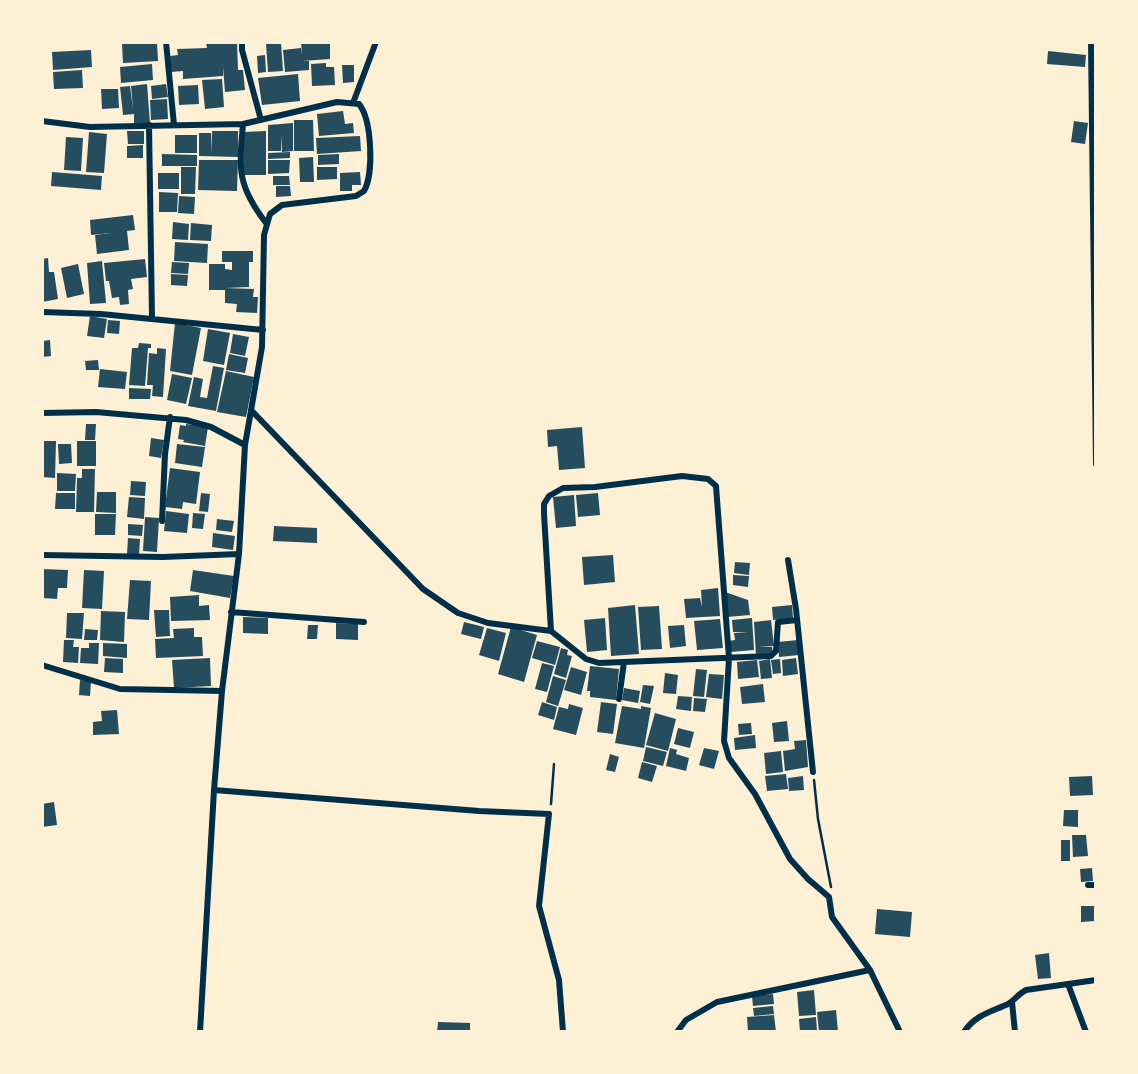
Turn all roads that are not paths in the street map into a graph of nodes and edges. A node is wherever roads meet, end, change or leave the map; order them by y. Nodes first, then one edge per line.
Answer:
1 (166, 42) edge
2 (242, 42) edge
3 (376, 42) edge
4 (1091, 42) edge
5 (353, 103) junction
6 (261, 120) junction
7 (42, 121) edge
8 (243, 124) junction
9 (149, 125) junction
10 (174, 125) junction
11 (266, 223) junction
12 (42, 312) edge
13 (152, 318) junction
14 (263, 330) junction
15 (251, 410) junction
16 (42, 412) edge
17 (170, 417) junction
18 (246, 443) junction
19 (1096, 464) edge
20 (162, 520) dead end
21 (239, 554) junction
22 (42, 555) edge
23 (788, 560) dead end
24 (231, 612) junction
25 (797, 620) junction
26 (363, 622) dead end
27 (551, 631) junction
28 (729, 658) junction
29 (624, 662) junction
30 (42, 665) edge
31 (222, 691) junction
32 (619, 699) dead end
33 (813, 772) road end
34 (214, 790) junction
35 (870, 971) junction
36 (1096, 980) edge
37 (1068, 984) junction
38 (1012, 1002) junction
39 (200, 1032) edge
40 (563, 1032) edge
41 (677, 1032) edge
42 (900, 1032) edge
43 (964, 1032) edge
44 (1015, 1032) edge
45 (1086, 1032) edge

1 - 10 street
2 - 6 street
3 - 5 street
4 - 19 street
5 - 6 street
5 - 11 street
6 - 8 street
7 - 9 street
8 - 10 street
8 - 11 street
9 - 10 street
9 - 13 street
11 - 14 street
12 - 13 street
13 - 14 street
14 - 15 street
15 - 18 street
15 - 27 street
16 - 17 street
17 - 18 street
17 - 20 street
18 - 21 street
21 - 22 street
21 - 24 street
23 - 25 street
24 - 26 street
24 - 31 street
25 - 28 street
25 - 33 street
27 - 28 street
27 - 29 street
28 - 29 street
28 - 35 street
29 - 32 street
30 - 31 street
31 - 34 street
34 - 39 street
34 - 40 street
35 - 41 street
35 - 42 street
36 - 37 street
37 - 38 street
37 - 45 street
38 - 43 street
38 - 44 street

